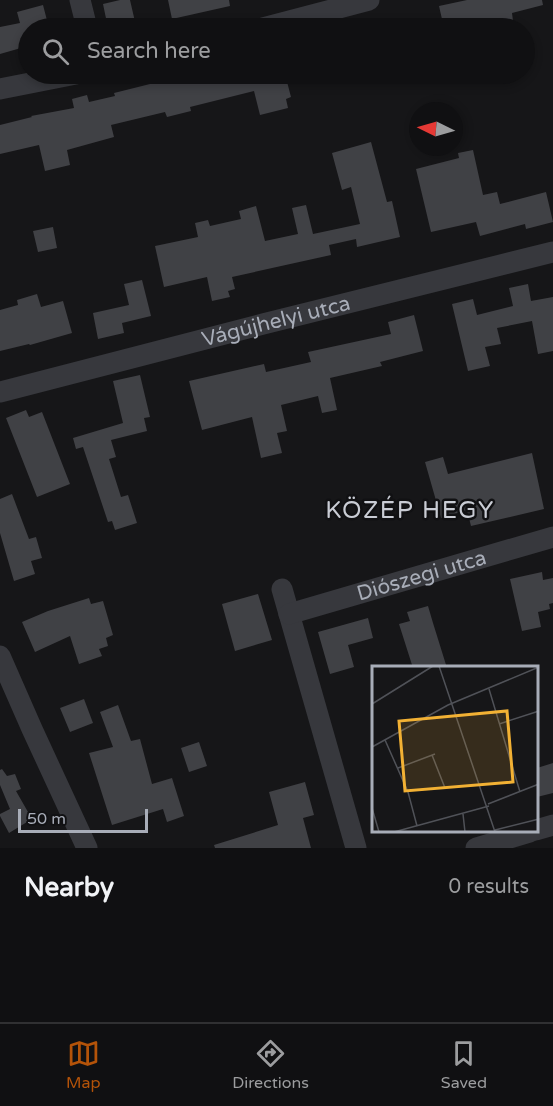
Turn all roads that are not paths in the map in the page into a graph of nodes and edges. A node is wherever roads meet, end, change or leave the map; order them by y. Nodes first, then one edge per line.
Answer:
1 (80, 0) edge
2 (369, 0) edge
3 (84, 18) edge
4 (301, 18) edge
5 (25, 84) edge
6 (0, 89) edge
7 (553, 252) edge
8 (0, 392) edge
9 (553, 537) edge
10 (282, 589) dead end
11 (289, 614) junction
12 (0, 656) edge
13 (553, 825) edge
14 (538, 830) edge
15 (524, 833) edge
16 (87, 848) edge
17 (356, 848) edge
18 (476, 848) edge

1 - 3 street
2 - 4 street
5 - 6 street
7 - 8 street, Vágújhelyi utca
9 - 11 street, Diószegi utca
10 - 11 street
11 - 17 street
12 - 16 street
13 - 14 street
15 - 18 street

